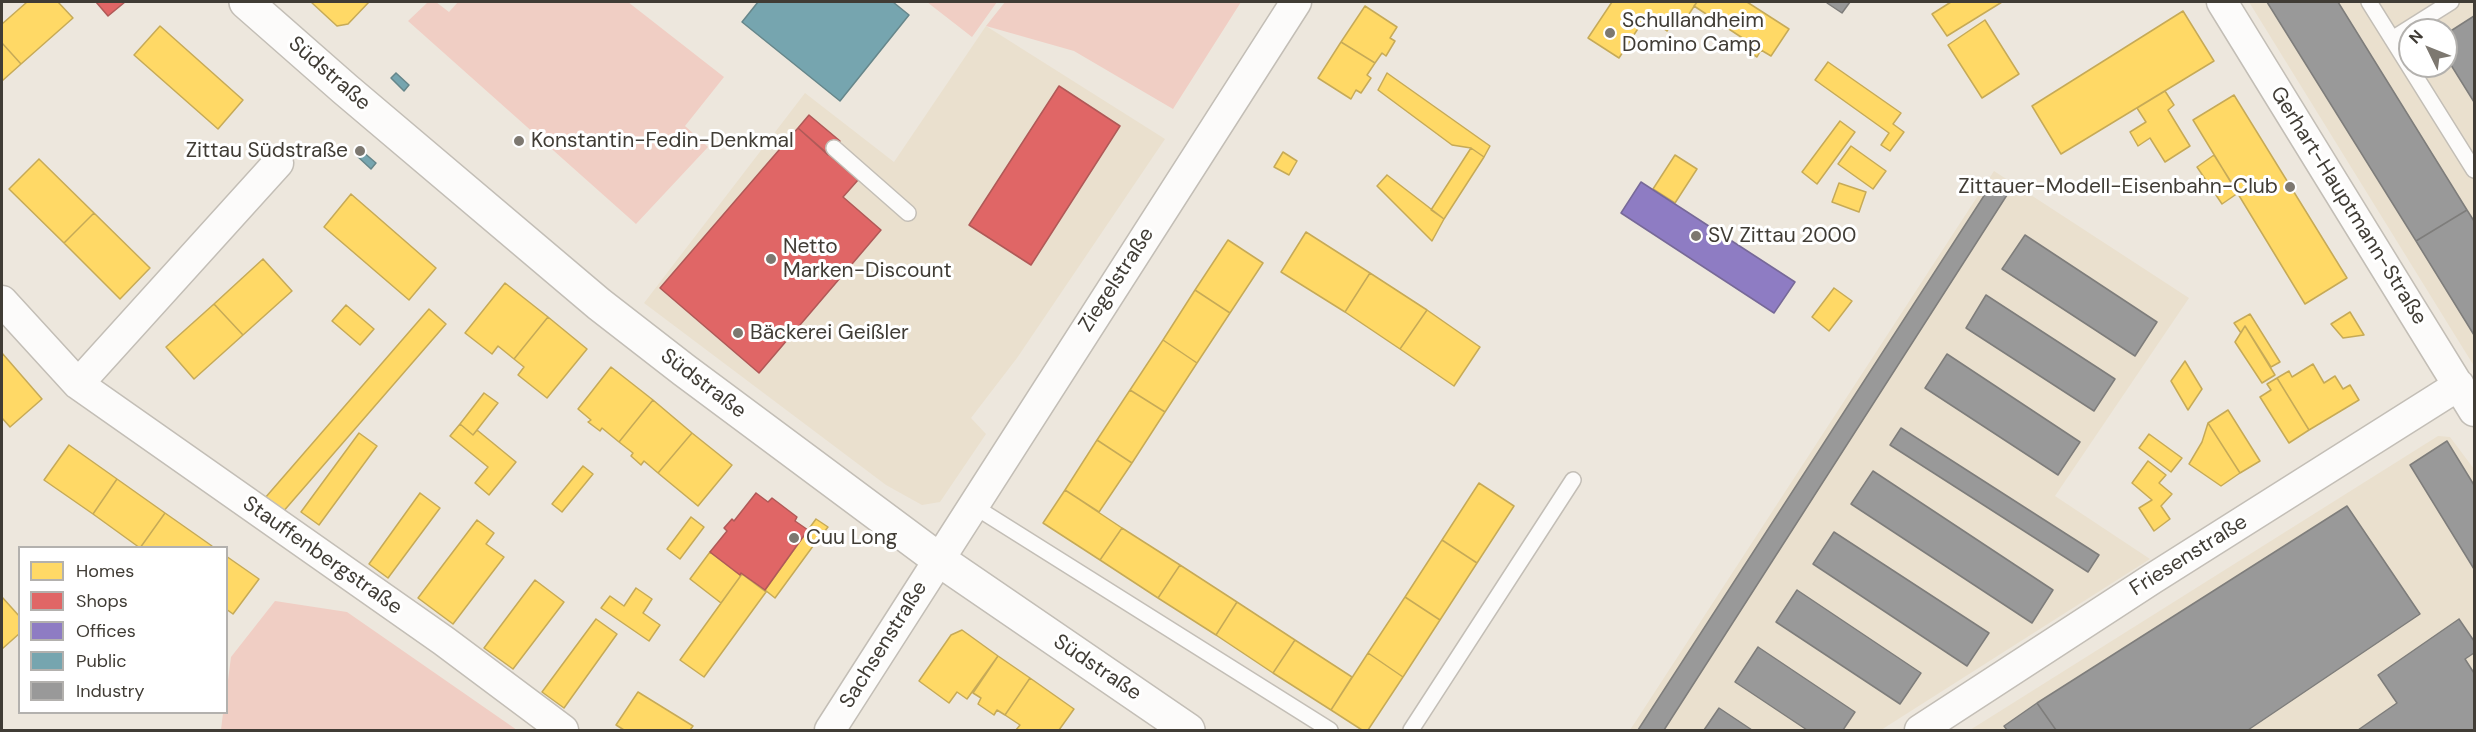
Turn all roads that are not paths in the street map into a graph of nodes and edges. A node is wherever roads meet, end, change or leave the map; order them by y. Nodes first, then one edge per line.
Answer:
1 (246, 2) edge
2 (1296, 2) edge
3 (2222, 2) edge
4 (2369, 2) edge
5 (2451, 2) edge
6 (2392, 39) junction
7 (834, 148) dead end
8 (278, 163) dead end
9 (2475, 170) edge
10 (909, 213) dead end
11 (2, 301) edge
12 (78, 384) junction
13 (2459, 386) junction
14 (2475, 411) edge
15 (1573, 480) dead end
16 (972, 505) junction
17 (938, 559) junction
18 (563, 730) edge
19 (830, 730) edge
20 (1188, 730) edge
21 (1330, 730) edge
22 (1411, 730) edge
23 (1920, 730) edge

1 - 17 main road, Südstraße
2 - 16 street, Ziegelstraße
3 - 13 street, Gerhart-Hauptmann-Straße
4 - 6 lane
5 - 6 lane
6 - 9 lane
7 - 10 lane
8 - 12 street
11 - 12 street, Stauffenbergstraße
12 - 18 street, Stauffenbergstraße
13 - 14 street, Gerhart-Hauptmann-Straße
13 - 23 street, Friesenstraße
15 - 22 lane
16 - 17 street, Ziegelstraße
16 - 21 lane
17 - 19 street, Sachsenstraße
17 - 20 main road, Südstraße

